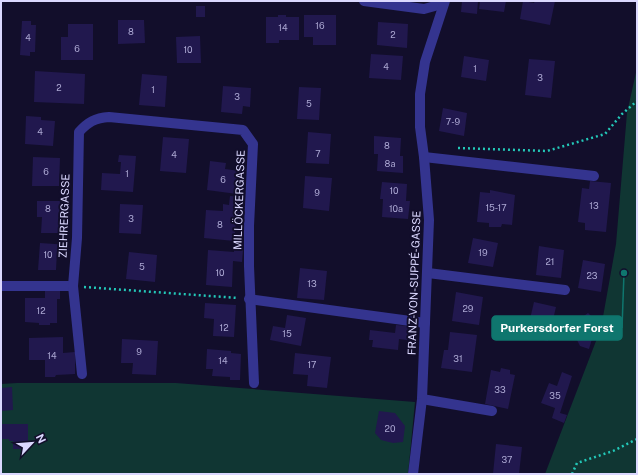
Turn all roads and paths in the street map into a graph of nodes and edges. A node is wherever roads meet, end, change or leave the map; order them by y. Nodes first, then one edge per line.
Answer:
1 (364, 1) edge
2 (443, 3) edge
3 (637, 101) edge
4 (147, 121) joint
5 (452, 148) dead end
6 (424, 157) junction
7 (594, 176) dead end
8 (428, 273) junction
9 (1, 286) edge
10 (73, 286) junction
11 (565, 290) dead end
12 (249, 299) junction
13 (426, 323) junction
14 (82, 374) dead end
15 (254, 383) dead end
16 (422, 399) junction
17 (492, 412) dead end
18 (637, 439) edge
19 (413, 474) edge
20 (572, 474) edge

1 - 2 street
2 - 6 street, FRANZ-VON-SUPPÉ-GASSE
3 - 5 path
4 - 10 street, ZIEHRERGASSE
4 - 12 street, MILLÖCKERGASSE
6 - 7 street
6 - 8 street, FRANZ-VON-SUPPÉ-GASSE
8 - 11 street
8 - 13 street, FRANZ-VON-SUPPÉ-GASSE
9 - 10 street
10 - 12 path
10 - 14 street, ZIEHRERGASSE
12 - 13 street
12 - 15 street, MILLÖCKERGASSE
13 - 16 street, FRANZ-VON-SUPPÉ-GASSE
16 - 17 street
16 - 19 street, FRANZ-VON-SUPPÉ-GASSE
18 - 20 path

